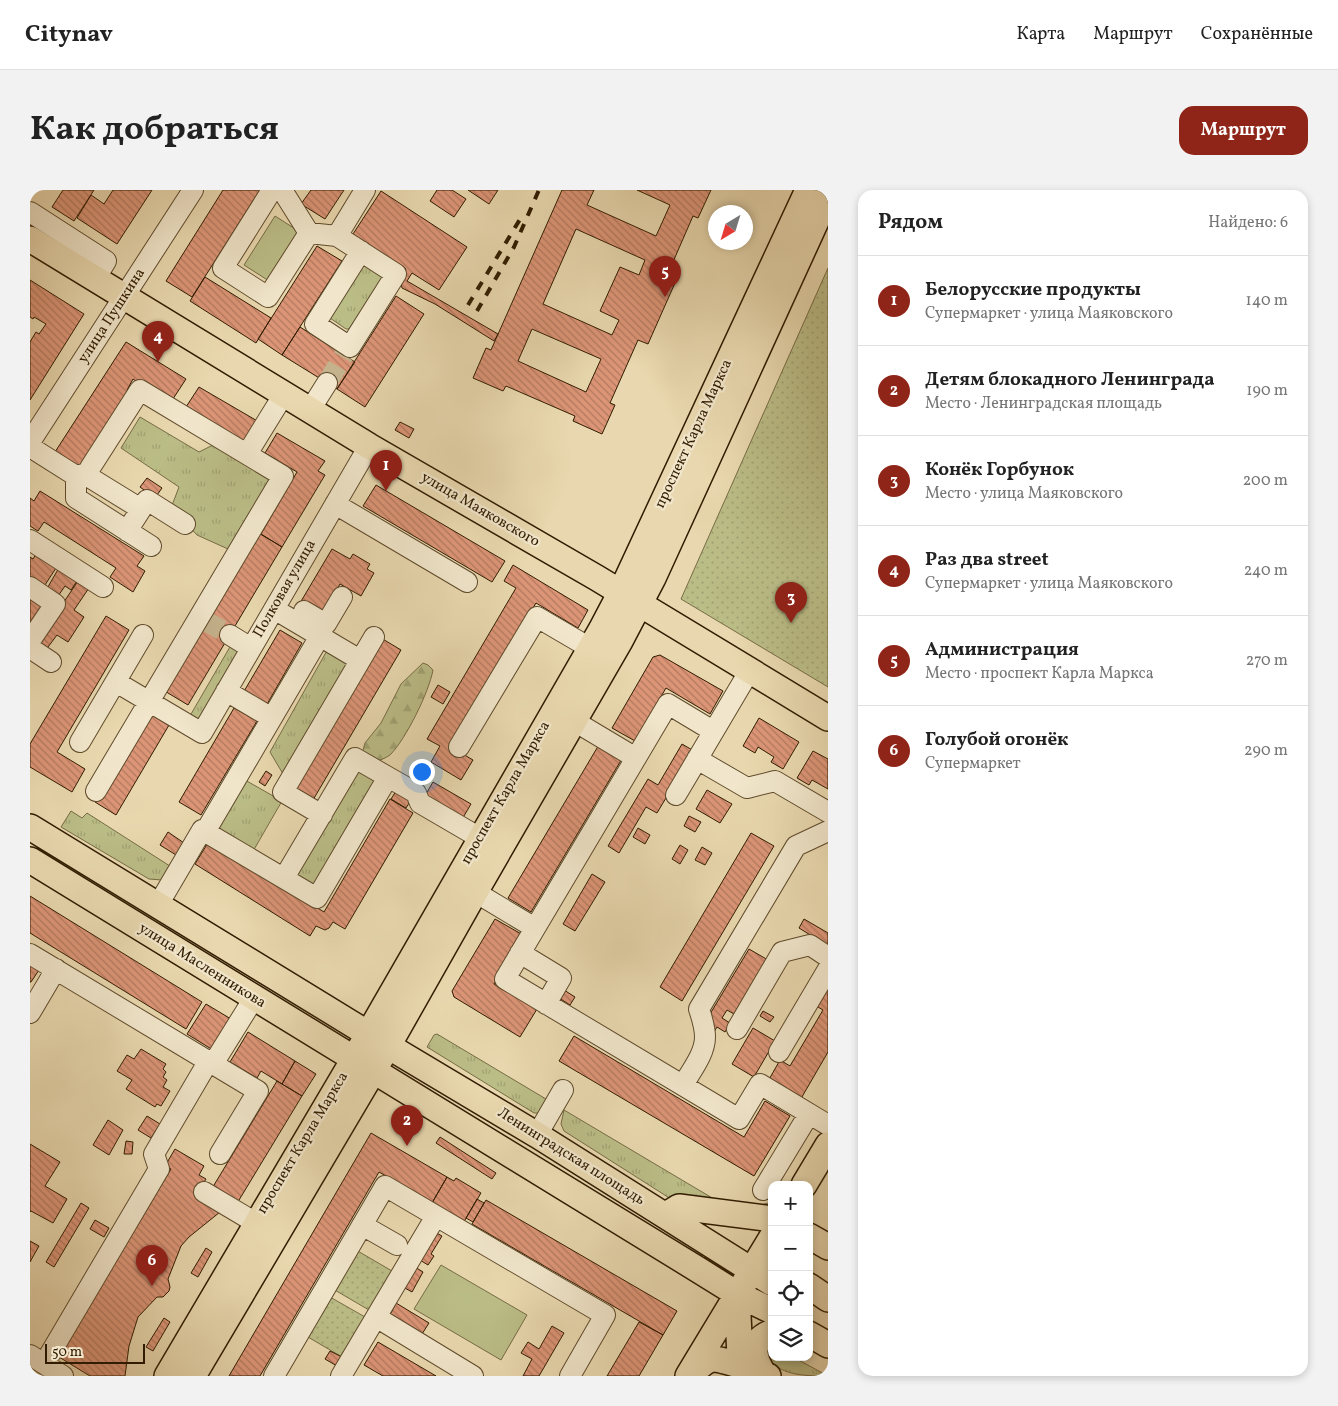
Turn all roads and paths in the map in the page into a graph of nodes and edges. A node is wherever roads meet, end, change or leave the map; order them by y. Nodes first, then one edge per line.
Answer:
1 (193, 190) edge
2 (272, 190) edge
3 (282, 190) edge
4 (365, 190) edge
5 (821, 194) edge
6 (30, 212) edge
7 (309, 233) junction
8 (337, 236) junction
9 (31, 242) edge
10 (361, 251) junction
11 (95, 279) junction
12 (125, 296) junction
13 (327, 383) tunnel mouth
14 (284, 394) junction
15 (310, 410) junction
16 (30, 442) edge
17 (369, 446) junction
18 (30, 447) edge
19 (247, 454) junction
20 (83, 472) junction
21 (335, 504) junction
22 (141, 510) junction
23 (185, 524) dead end
24 (127, 531) junction
25 (30, 540) edge
26 (151, 546) dead end
27 (467, 582) dead end
28 (30, 587) edge
29 (103, 587) dead end
30 (342, 597) dead end
31 (631, 598) junction
32 (277, 603) junction
33 (143, 635) dead end
34 (230, 635) tunnel mouth
35 (320, 636) junction
36 (374, 638) dead end
37 (30, 641) edge
38 (30, 648) edge
39 (251, 648) junction
40 (590, 648) junction
41 (360, 660) junction
42 (51, 662) dead end
43 (750, 670) junction
44 (116, 682) junction
45 (226, 691) junction
46 (149, 702) junction
47 (272, 718) junction
48 (828, 718) edge
49 (574, 721) junction
50 (714, 731) junction
51 (80, 742) dead end
52 (459, 747) dead end
53 (636, 758) junction
54 (697, 759) junction
55 (388, 777) junction
56 (96, 791) dead end
57 (676, 794) dead end
58 (828, 812) edge
59 (322, 815) junction
60 (30, 827) edge
61 (205, 832) junction
62 (828, 832) edge
63 (480, 838) junction
64 (30, 860) edge
65 (284, 878) junction
66 (475, 892) junction
67 (158, 905) junction
68 (535, 928) junction
69 (520, 953) junction
70 (30, 954) edge
71 (828, 957) edge
72 (56, 969) junction
73 (828, 969) edge
74 (254, 998) junction
75 (546, 1004) junction
76 (30, 1013) edge
77 (736, 1030) dead end
78 (378, 1040) junction
79 (779, 1052) dead end
80 (211, 1063) junction
81 (363, 1065) junction
82 (683, 1085) junction
83 (564, 1090) dead end
84 (809, 1114) junction
85 (828, 1125) edge
86 (537, 1135) junction
87 (828, 1145) edge
88 (220, 1154) dead end
89 (806, 1181) edge
90 (763, 1190) dead end
91 (204, 1192) dead end
92 (666, 1215) junction
93 (436, 1216) junction
94 (768, 1218) edge
95 (256, 1224) junction
96 (362, 1225) junction
97 (813, 1238) edge
98 (398, 1245) dead end
99 (828, 1247) edge
100 (813, 1251) edge
101 (768, 1253) edge
102 (828, 1258) edge
103 (762, 1276) edge
104 (813, 1289) edge
105 (737, 1294) junction
106 (828, 1299) edge
107 (768, 1309) edge
108 (813, 1309) edge
109 (376, 1317) junction
110 (828, 1318) edge
111 (768, 1334) edge
112 (813, 1336) edge
113 (828, 1345) edge
114 (813, 1352) edge
115 (35, 1361) edge
116 (828, 1361) edge
117 (760, 1372) edge
118 (346, 1374) edge
119 (64, 1376) edge
120 (167, 1376) edge
121 (193, 1376) edge
122 (274, 1376) edge
123 (473, 1376) edge
124 (570, 1376) edge
125 (688, 1376) edge

1 - 12 street, улица Пушкина
2 - 7 street
3 - 7 street
4 - 8 street
5 - 31 main road, проспект Карла Маркса
6 - 11 street
7 - 8 street
8 - 10 street
9 - 11 main road, улица Маяковского
10 - 10 street
11 - 12 main road, улица Маяковского
12 - 14 main road, улица Маяковского
12 - 16 street, улица Пушкина
13 - 15 street
14 - 15 main road, улица Маяковского
14 - 19 street
15 - 17 main road, улица Маяковского
17 - 21 street, Полковая улица
17 - 31 main road, улица Маяковского
18 - 20 street
19 - 20 street
19 - 46 street
20 - 22 street
20 - 24 street
21 - 27 street
21 - 32 street, Полковая улица
22 - 23 street
22 - 24 street
24 - 26 street
25 - 29 street
28 - 37 street
30 - 32 street
31 - 40 main road, проспект Карла Маркса
31 - 43 main road, улица Маяковского
31 - 49 main road, проспект Карла Маркса
32 - 35 street
32 - 39 street, Полковая улица
33 - 44 street
34 - 39 street
35 - 41 street
35 - 47 street
36 - 41 street
38 - 42 street
39 - 45 street, Полковая улица
40 - 52 street
40 - 63 main road, проспект Карла Маркса
41 - 59 street
43 - 48 main road, улица Маяковского
43 - 50 street
44 - 46 street
44 - 51 street
45 - 46 street, Полковая улица
45 - 47 street
46 - 56 street
47 - 61 street
49 - 53 street
49 - 66 main road, проспект Карла Маркса
50 - 53 street
50 - 54 street
53 - 68 street
54 - 57 street
54 - 58 street
55 - 59 street
55 - 63 street
55 - 65 street
59 - 65 street
60 - 67 main road, улица Масленникова
61 - 65 street
61 - 67 street
62 - 82 street
63 - 78 main road, проспект Карла Маркса
64 - 74 main road, улица Масленникова
66 - 68 street
66 - 78 main road, проспект Карла Маркса
67 - 78 main road, улица Масленникова
68 - 69 street
69 - 75 street
69 - 75 street
70 - 72 street
71 - 77 street
72 - 76 street
72 - 80 street
73 - 79 street
74 - 80 street
74 - 81 main road, улица Масленникова
75 - 82 street
78 - 81 main road, проспект Карла Маркса
78 - 86 main road, Ленинградская площадь
80 - 88 street
80 - 115 street
81 - 95 main road, проспект Карла Маркса
81 - 105 main road, Ленинградская площадь
81 - 121 main road, проспект Карла Маркса
82 - 84 street
83 - 86 street
84 - 85 street
84 - 90 street
86 - 92 main road, Ленинградская площадь
87 - 89 main road
91 - 95 street
92 - 94 main road
92 - 103 main road, Ленинградская площадь
93 - 96 street
93 - 109 street
93 - 124 street
95 - 120 main road, проспект Карла Маркса
96 - 98 street
96 - 122 street
97 - 99 main road
100 - 102 main road
101 - 103 main road
103 - 105 main road
104 - 106 main road
105 - 107 main road, Ленинградская площадь
105 - 117 main road
105 - 125 main road
108 - 110 main road
109 - 118 street
109 - 123 street
111 - 117 main road
112 - 113 main road
114 - 116 main road
115 - 119 street
117 - 125 main road

